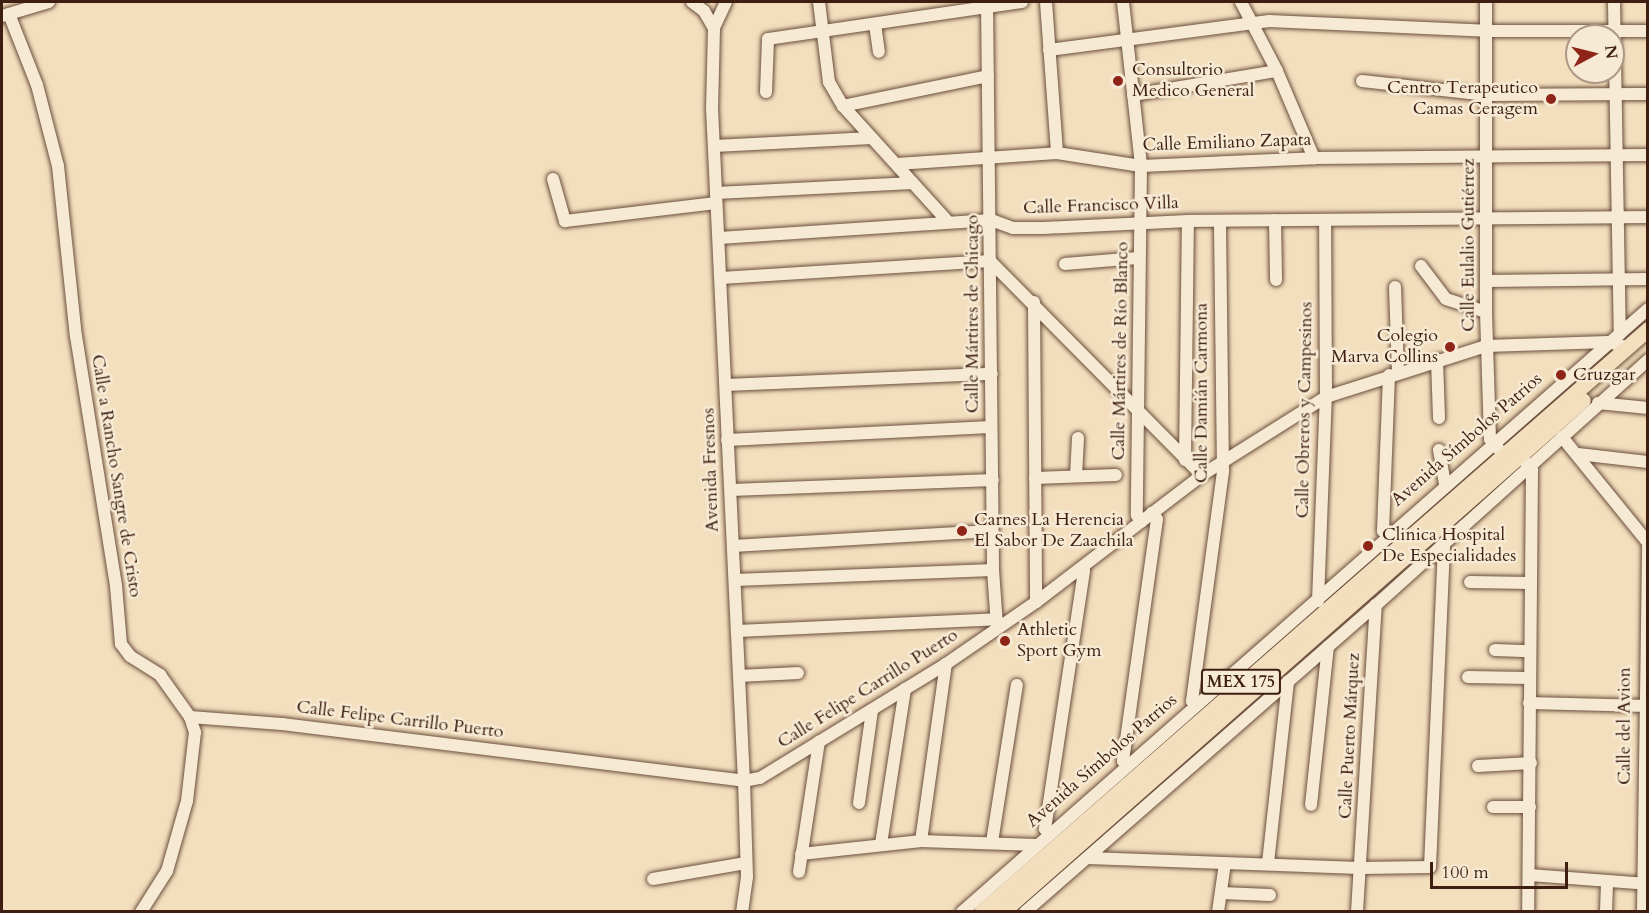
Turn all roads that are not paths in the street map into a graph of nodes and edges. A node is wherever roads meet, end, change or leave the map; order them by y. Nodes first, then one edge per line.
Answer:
1 (49, 2) edge
2 (692, 2) edge
3 (726, 2) edge
4 (819, 2) edge
5 (1022, 2) edge
6 (1046, 2) edge
7 (1123, 2) edge
8 (1241, 2) edge
9 (1486, 2) edge
10 (1614, 2) edge
11 (987, 4) edge
12 (5, 15) edge
13 (1249, 22) junction
14 (875, 24) junction
15 (1614, 24) edge
16 (714, 28) junction
17 (821, 30) junction
18 (1486, 31) junction
19 (1565, 31) edge
20 (1625, 31) edge
21 (1647, 31) edge
22 (1127, 40) junction
23 (1049, 50) junction
24 (879, 52) dead end
25 (1277, 71) junction
26 (988, 76) junction
27 (1362, 81) dead end
28 (1613, 84) edge
29 (766, 92) dead end
30 (1613, 94) junction
31 (1647, 94) edge
32 (1133, 95) junction
33 (1487, 95) junction
34 (843, 106) junction
35 (872, 138) junction
36 (714, 146) junction
37 (1057, 153) junction
38 (1616, 155) junction
39 (1647, 155) edge
40 (990, 156) junction
41 (1488, 157) junction
42 (1314, 158) junction
43 (897, 164) junction
44 (1141, 166) junction
45 (553, 178) dead end
46 (914, 183) junction
47 (716, 198) junction
48 (1616, 217) junction
49 (1647, 217) edge
50 (991, 220) junction
51 (1275, 220) junction
52 (1325, 220) junction
53 (1188, 221) junction
54 (1220, 221) junction
55 (1486, 221) junction
56 (948, 222) junction
57 (1141, 224) junction
58 (719, 238) junction
59 (1138, 258) junction
60 (990, 261) junction
61 (1065, 264) dead end
62 (1421, 266) dead end
63 (721, 278) junction
64 (1618, 278) junction
65 (1647, 279) edge
66 (1276, 280) dead end
67 (1486, 281) junction
68 (1395, 287) dead end
69 (1034, 302) junction
70 (1647, 309) edge
71 (1486, 312) junction
72 (1647, 329) edge
73 (1623, 341) junction
74 (1608, 342) junction
75 (1647, 342) edge
76 (1486, 346) junction
77 (1437, 360) junction
78 (1647, 360) edge
79 (1394, 373) junction
80 (992, 374) junction
81 (726, 385) junction
82 (1326, 398) junction
83 (1574, 401) junction
84 (1601, 404) junction
85 (1647, 408) edge
86 (1138, 413) junction
87 (1438, 418) dead end
88 (992, 426) junction
89 (1562, 437) junction
90 (1078, 438) dead end
91 (727, 440) junction
92 (1498, 448) junction
93 (1439, 450) dead end
94 (1578, 454) junction
95 (1185, 460) junction
96 (1524, 460) junction
97 (1647, 462) edge
98 (1220, 463) junction
99 (1116, 475) dead end
100 (1202, 475) junction
101 (1076, 476) junction
102 (1035, 478) junction
103 (993, 480) junction
104 (1444, 485) junction
105 (1493, 487) junction
106 (730, 490) junction
107 (1152, 513) junction
108 (1141, 522) junction
109 (992, 531) junction
110 (1387, 535) junction
111 (1647, 541) edge
112 (1444, 543) junction
113 (733, 546) junction
114 (1082, 567) junction
115 (993, 570) junction
116 (735, 580) junction
117 (1470, 582) dead end
118 (1530, 583) junction
119 (1036, 602) junction
120 (1318, 602) junction
121 (1376, 605) junction
122 (997, 623) junction
123 (737, 631) junction
124 (1328, 647) junction
125 (1495, 650) dead end
126 (1529, 651) junction
127 (946, 664) junction
128 (798, 673) dead end
129 (739, 676) junction
130 (1468, 677) dead end
131 (1529, 678) junction
132 (1288, 681) junction
133 (1017, 685) dead end
134 (905, 689) junction
135 (1529, 703) junction
136 (1195, 705) junction
137 (1645, 706) edge
138 (872, 710) junction
139 (190, 717) junction
140 (819, 742) junction
141 (1531, 763) junction
142 (1126, 765) junction
143 (1478, 766) dead end
144 (1645, 776) edge
145 (744, 781) junction
146 (860, 803) dead end
147 (1311, 805) dead end
148 (1492, 807) dead end
149 (1530, 807) junction
150 (1645, 816) edge
151 (1049, 833) junction
152 (921, 841) junction
153 (992, 842) junction
154 (881, 844) junction
155 (1036, 845) junction
156 (801, 854) junction
157 (1088, 858) junction
158 (746, 863) junction
159 (1225, 863) junction
160 (1268, 863) junction
161 (1360, 868) junction
162 (799, 872) dead end
163 (1529, 875) junction
164 (653, 879) dead end
165 (1607, 880) junction
166 (1645, 884) edge
167 (1221, 893) junction
168 (1270, 895) dead end
169 (141, 912) edge
170 (742, 912) edge
171 (962, 912) edge
172 (981, 912) edge
173 (1002, 912) edge
174 (1025, 912) edge
175 (1218, 912) edge
176 (1357, 912) edge
177 (1528, 912) edge
178 (1606, 912) edge
179 (1642, 912) edge

1 - 12 street
2 - 16 street
3 - 16 street, Avenida Fresnos
4 - 17 street
5 - 11 street
6 - 23 street
7 - 22 street, Calle Mártires de Río Blanco
8 - 13 street
9 - 18 street, Calle Eulalio Gutiérrez
10 - 15 street
11 - 14 street
11 - 26 street, Calle Mártires de Chicago
12 - 139 street, Calle a Rancho Sangre de Cristo
13 - 18 street
13 - 22 street
13 - 25 street
14 - 17 street
14 - 24 street
16 - 36 street, Avenida Fresnos
17 - 29 street
17 - 34 street
18 - 19 street
18 - 33 street, Calle Eulalio Gutiérrez
20 - 21 street
22 - 23 street
22 - 32 street, Calle Mártires de Río Blanco
23 - 37 street
25 - 32 street
25 - 42 street
26 - 34 street
26 - 40 street, Calle Mártires de Chicago
27 - 33 street
28 - 30 street
30 - 31 street
30 - 33 street
30 - 38 street
32 - 44 street, Calle Mártires de Río Blanco
33 - 41 street, Calle Eulalio Gutiérrez
34 - 35 street
35 - 36 street
35 - 43 street
36 - 47 street, Avenida Fresnos
37 - 40 street, Calle Emiliano Zapata
37 - 44 street, Calle Emiliano Zapata
38 - 39 street, Calle Emiliano Zapata
38 - 41 street, Calle Emiliano Zapata
38 - 48 street
40 - 43 street, Calle Emiliano Zapata
40 - 50 street, Calle Mártires de Chicago
41 - 42 street, Calle Emiliano Zapata
41 - 55 street, Calle Eulalio Gutiérrez
42 - 44 street, Calle Emiliano Zapata
43 - 46 street
44 - 57 street, Calle Mártires de Río Blanco
45 - 47 street
46 - 47 street
46 - 56 street
47 - 58 street, Avenida Fresnos
48 - 49 street, Calle Francisco Villa
48 - 55 street, Calle Francisco Villa
48 - 64 street
50 - 56 street, Calle Francisco Villa
50 - 57 street, Calle Francisco Villa
50 - 60 street, Calle Mártires de Chicago
51 - 52 street, Calle Francisco Villa
51 - 54 street, Calle Francisco Villa
51 - 66 street
52 - 55 street, Calle Francisco Villa
52 - 82 street, Calle Obreros y Campesinos
53 - 54 street, Calle Francisco Villa
53 - 57 street, Calle Francisco Villa
53 - 95 street
54 - 98 street, Calle Damián Carmona
55 - 67 street, Calle Eulalio Gutiérrez
56 - 58 street, Calle Francisco Villa
57 - 59 street, Calle Mártires de Río Blanco
58 - 63 street, Avenida Fresnos
59 - 61 street
59 - 86 street, Calle Mártires de Río Blanco
60 - 63 street
60 - 69 street
60 - 80 street, Calle Mártires de Chicago
62 - 71 street
63 - 81 street, Avenida Fresnos
64 - 65 street
64 - 67 street
64 - 73 street
67 - 71 street, Calle Eulalio Gutiérrez
68 - 79 street
69 - 86 street
69 - 102 street
70 - 73 street, Avenida Símbolos Patrios
71 - 76 street, Calle Eulalio Gutiérrez
72 - 73 main road, Avenida Símbolos Patrios / MEX 175
73 - 74 street, Calle Felipe Carrillo Puerto
73 - 83 main road, Avenida Símbolos Patrios / MEX 175
74 - 76 street, Calle Felipe Carrillo Puerto
74 - 92 street, Avenida Símbolos Patrios
75 - 83 main road, Avenida Símbolos Patrios / MEX 175
76 - 77 street, Calle Felipe Carrillo Puerto
76 - 92 street, Calle Eulalio Gutiérrez
77 - 79 street, Calle Felipe Carrillo Puerto
77 - 87 street
78 - 84 street, Avenida Símbolos Patrios
79 - 82 street, Calle Felipe Carrillo Puerto
79 - 110 street
80 - 81 street
80 - 88 street, Calle Mártires de Chicago
81 - 91 street, Avenida Fresnos
82 - 98 street, Calle Felipe Carrillo Puerto
82 - 120 street, Calle Obreros y Campesinos
83 - 84 street
83 - 92 main road, Avenida Símbolos Patrios / MEX 175
83 - 96 main road, Avenida Símbolos Patrios / MEX 175
84 - 85 street
84 - 89 street, Avenida Símbolos Patrios
86 - 95 street
86 - 108 street, Calle Mártires de Río Blanco
88 - 91 street
88 - 103 street, Calle Mártires de Chicago
89 - 94 street
89 - 96 street, Avenida Símbolos Patrios
90 - 101 street
91 - 106 street, Avenida Fresnos
92 - 96 street
92 - 104 street, Avenida Símbolos Patrios
92 - 172 main road, Avenida Símbolos Patrios / MEX 175
93 - 104 street
94 - 97 street
94 - 111 street
95 - 100 street
96 - 105 main road, Avenida Símbolos Patrios / MEX 175
96 - 118 street
98 - 100 street, Calle Felipe Carrillo Puerto
98 - 136 street, Calle Damián Carmona
99 - 101 street
100 - 107 street, Calle Felipe Carrillo Puerto
101 - 102 street
102 - 119 street
103 - 106 street
103 - 109 street, Calle Mártires de Chicago
104 - 110 street, Avenida Símbolos Patrios
105 - 112 street, Avenida Símbolos Patrios
105 - 173 main road, Avenida Símbolos Patrios / MEX 175
106 - 113 street, Avenida Fresnos
107 - 108 street, Calle Felipe Carrillo Puerto
107 - 142 street
108 - 114 street, Calle Felipe Carrillo Puerto
109 - 113 street
109 - 115 street, Calle Mártires de Chicago
110 - 120 street, Avenida Símbolos Patrios
111 - 137 street, Calle del Avion
112 - 121 street, Avenida Símbolos Patrios
112 - 161 street
113 - 116 street, Avenida Fresnos
114 - 119 street, Calle Felipe Carrillo Puerto
114 - 151 street
115 - 116 street
115 - 122 street, Calle Mártires de Chicago
116 - 123 street, Avenida Fresnos
117 - 118 street
118 - 126 street
119 - 122 street, Calle Felipe Carrillo Puerto
120 - 136 street, Avenida Símbolos Patrios
121 - 124 street, Avenida Símbolos Patrios
121 - 161 street, Calle Puerto Márquez
122 - 123 street
122 - 127 street, Calle Felipe Carrillo Puerto
123 - 129 street, Avenida Fresnos
124 - 132 street, Avenida Símbolos Patrios
124 - 147 street
125 - 126 street
126 - 131 street
127 - 134 street, Calle Felipe Carrillo Puerto
127 - 152 street
128 - 129 street
129 - 145 street, Avenida Fresnos
130 - 131 street
131 - 135 street
132 - 157 street, Avenida Símbolos Patrios
132 - 160 street
133 - 153 street
134 - 138 street, Calle Felipe Carrillo Puerto
134 - 154 street
135 - 137 street
135 - 141 street
136 - 142 street, Avenida Símbolos Patrios
137 - 144 street, Calle del Avion
138 - 140 street, Calle Felipe Carrillo Puerto
138 - 146 street
139 - 145 street, Calle Felipe Carrillo Puerto
139 - 169 street, Calle a Rancho Sangre de Cristo
140 - 145 street, Calle Felipe Carrillo Puerto
140 - 156 street
141 - 143 street
141 - 149 street
142 - 151 street, Avenida Símbolos Patrios
144 - 150 street, Calle del Avion
145 - 158 street, Avenida Fresnos
148 - 149 street
149 - 163 street
150 - 166 street, Calle del Avion
151 - 155 street, Avenida Símbolos Patrios
152 - 153 street
152 - 154 street
153 - 155 street
154 - 156 street
155 - 171 street, Avenida Símbolos Patrios
156 - 162 street
157 - 159 street
157 - 174 street, Avenida Símbolos Patrios
158 - 164 street
158 - 170 street, Avenida Fresnos
159 - 160 street
159 - 167 street
160 - 161 street
161 - 176 street, Calle Puerto Márquez
163 - 165 street
163 - 177 street
165 - 166 street
165 - 178 street
166 - 179 street, Calle del Avion
167 - 168 street
167 - 175 street

